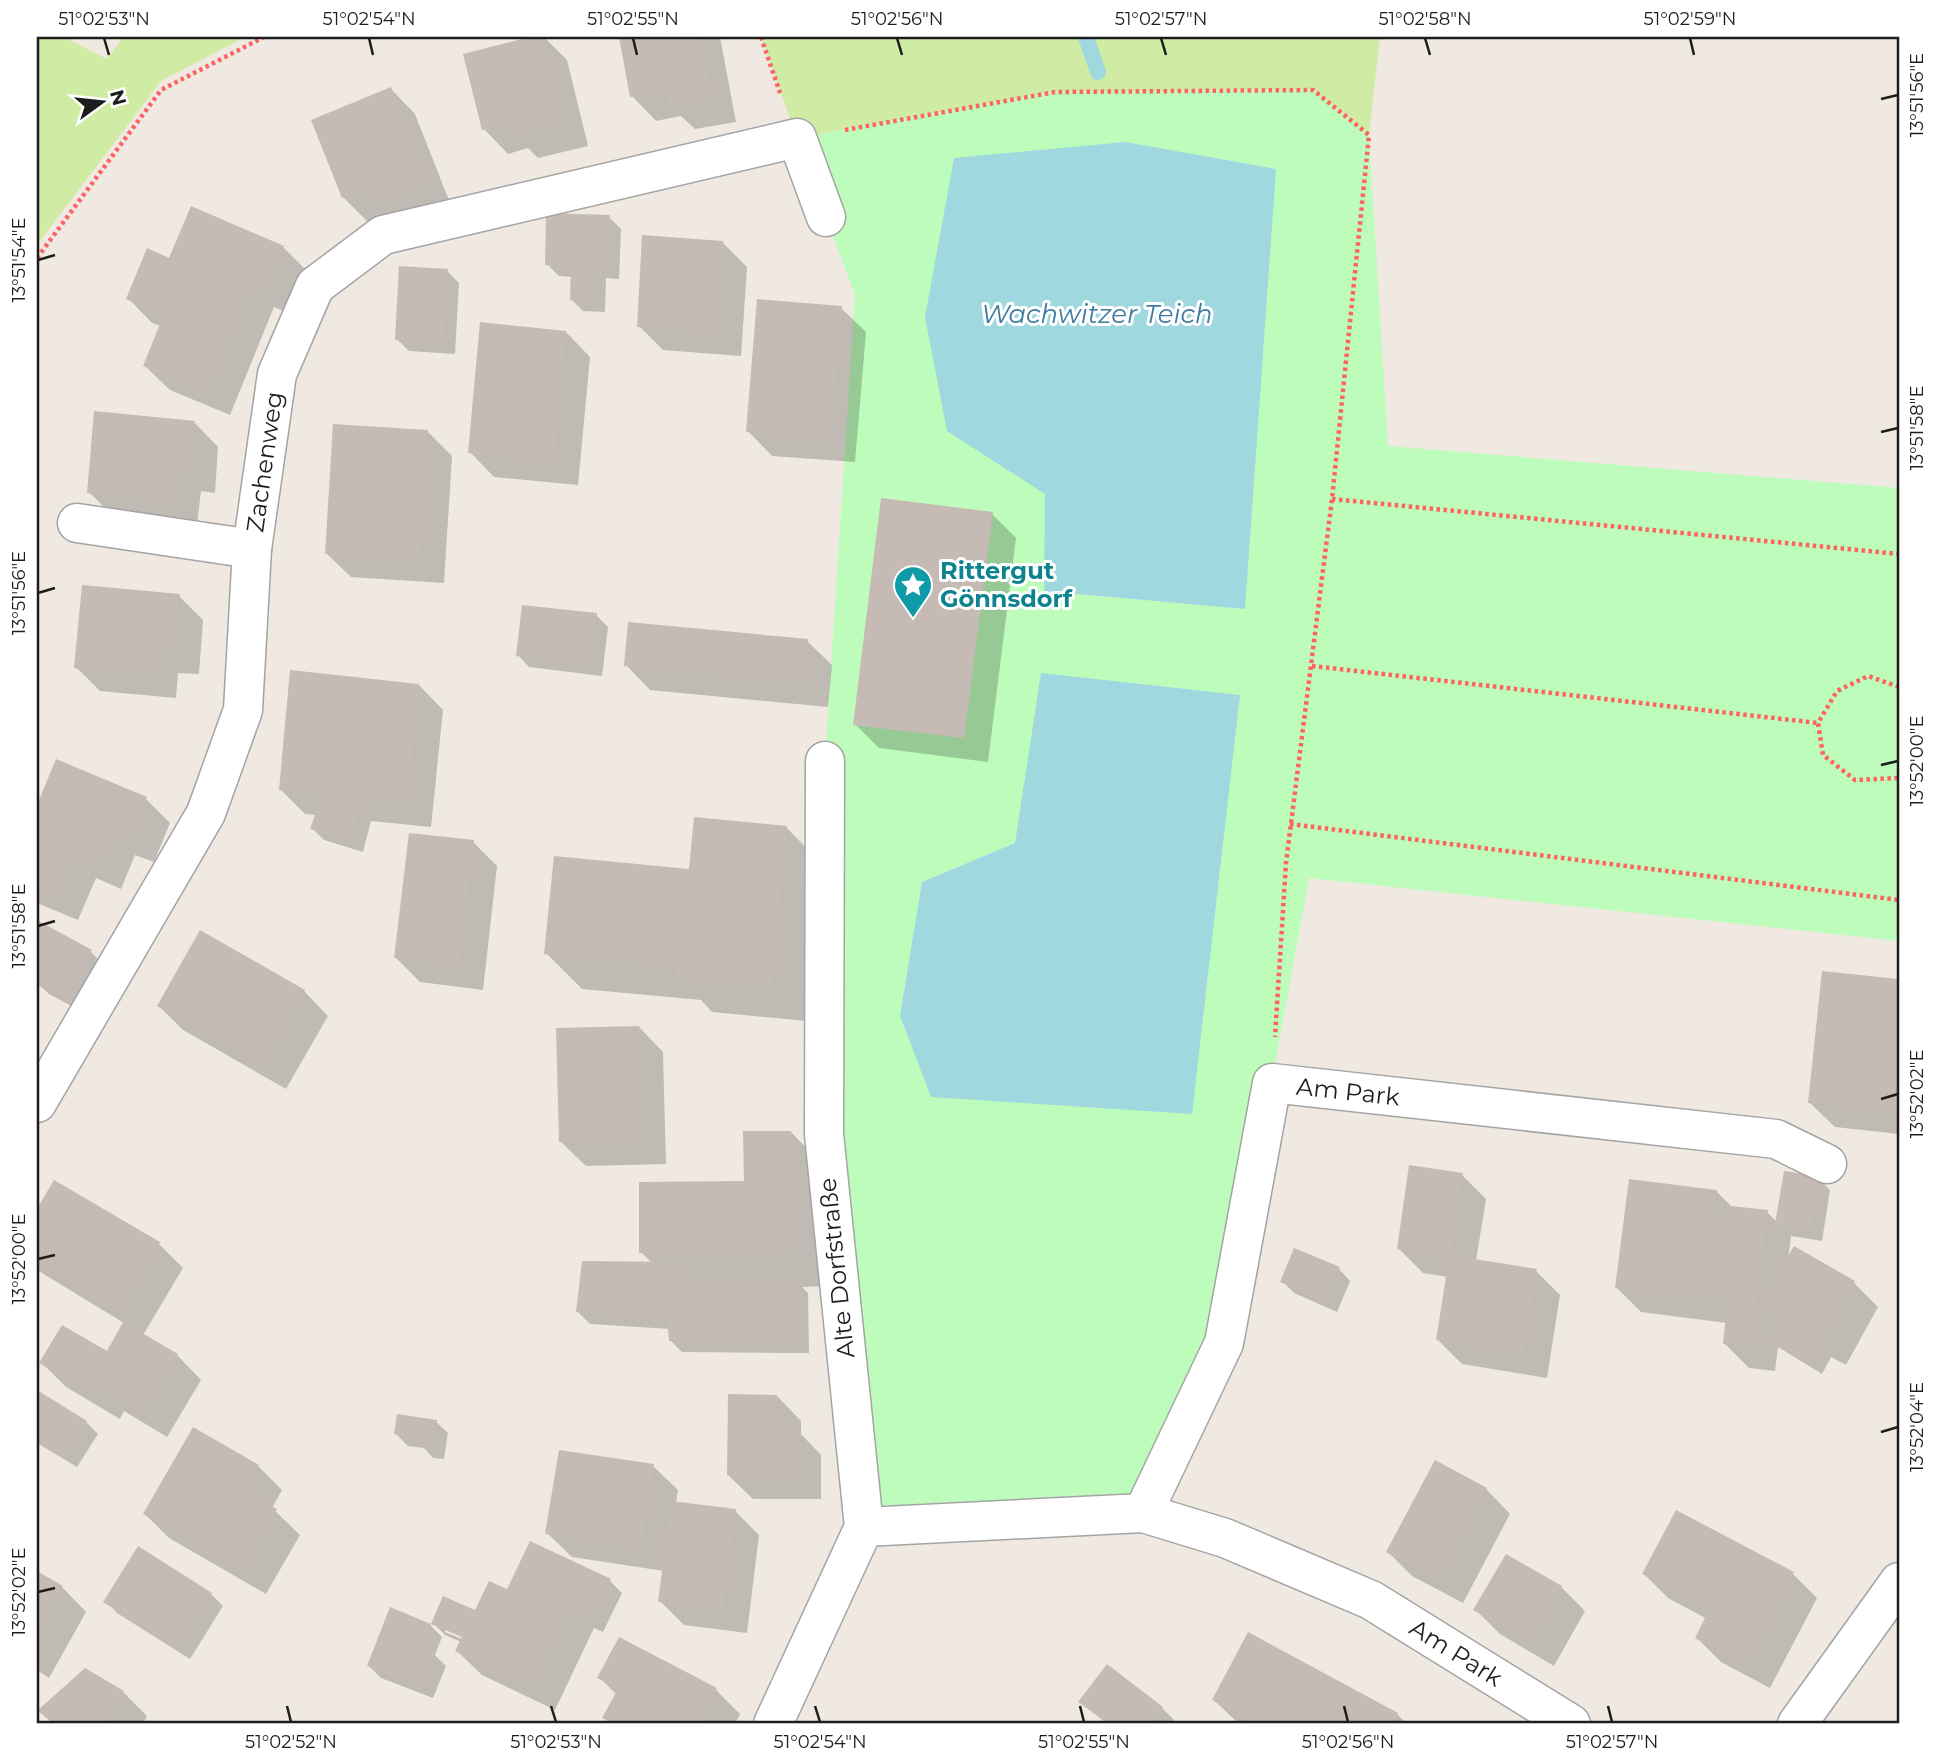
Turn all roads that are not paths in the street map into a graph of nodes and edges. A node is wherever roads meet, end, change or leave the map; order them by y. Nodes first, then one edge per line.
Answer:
1 (826, 217) dead end
2 (77, 523) dead end
3 (252, 549) junction
4 (824, 776) dead end
5 (37, 1103) edge
6 (1827, 1164) dead end
7 (1143, 1513) junction
8 (864, 1527) junction
9 (1899, 1581) edge
10 (773, 1724) edge
11 (1571, 1724) edge
12 (1797, 1724) edge

1 - 3 street, Zachenweg
2 - 3 street
3 - 5 street, Zachenweg
4 - 8 street, Alte Dorfstraße
6 - 7 street, Am Park
7 - 8 street, Am Park
7 - 11 street, Am Park
8 - 10 street
9 - 12 street

